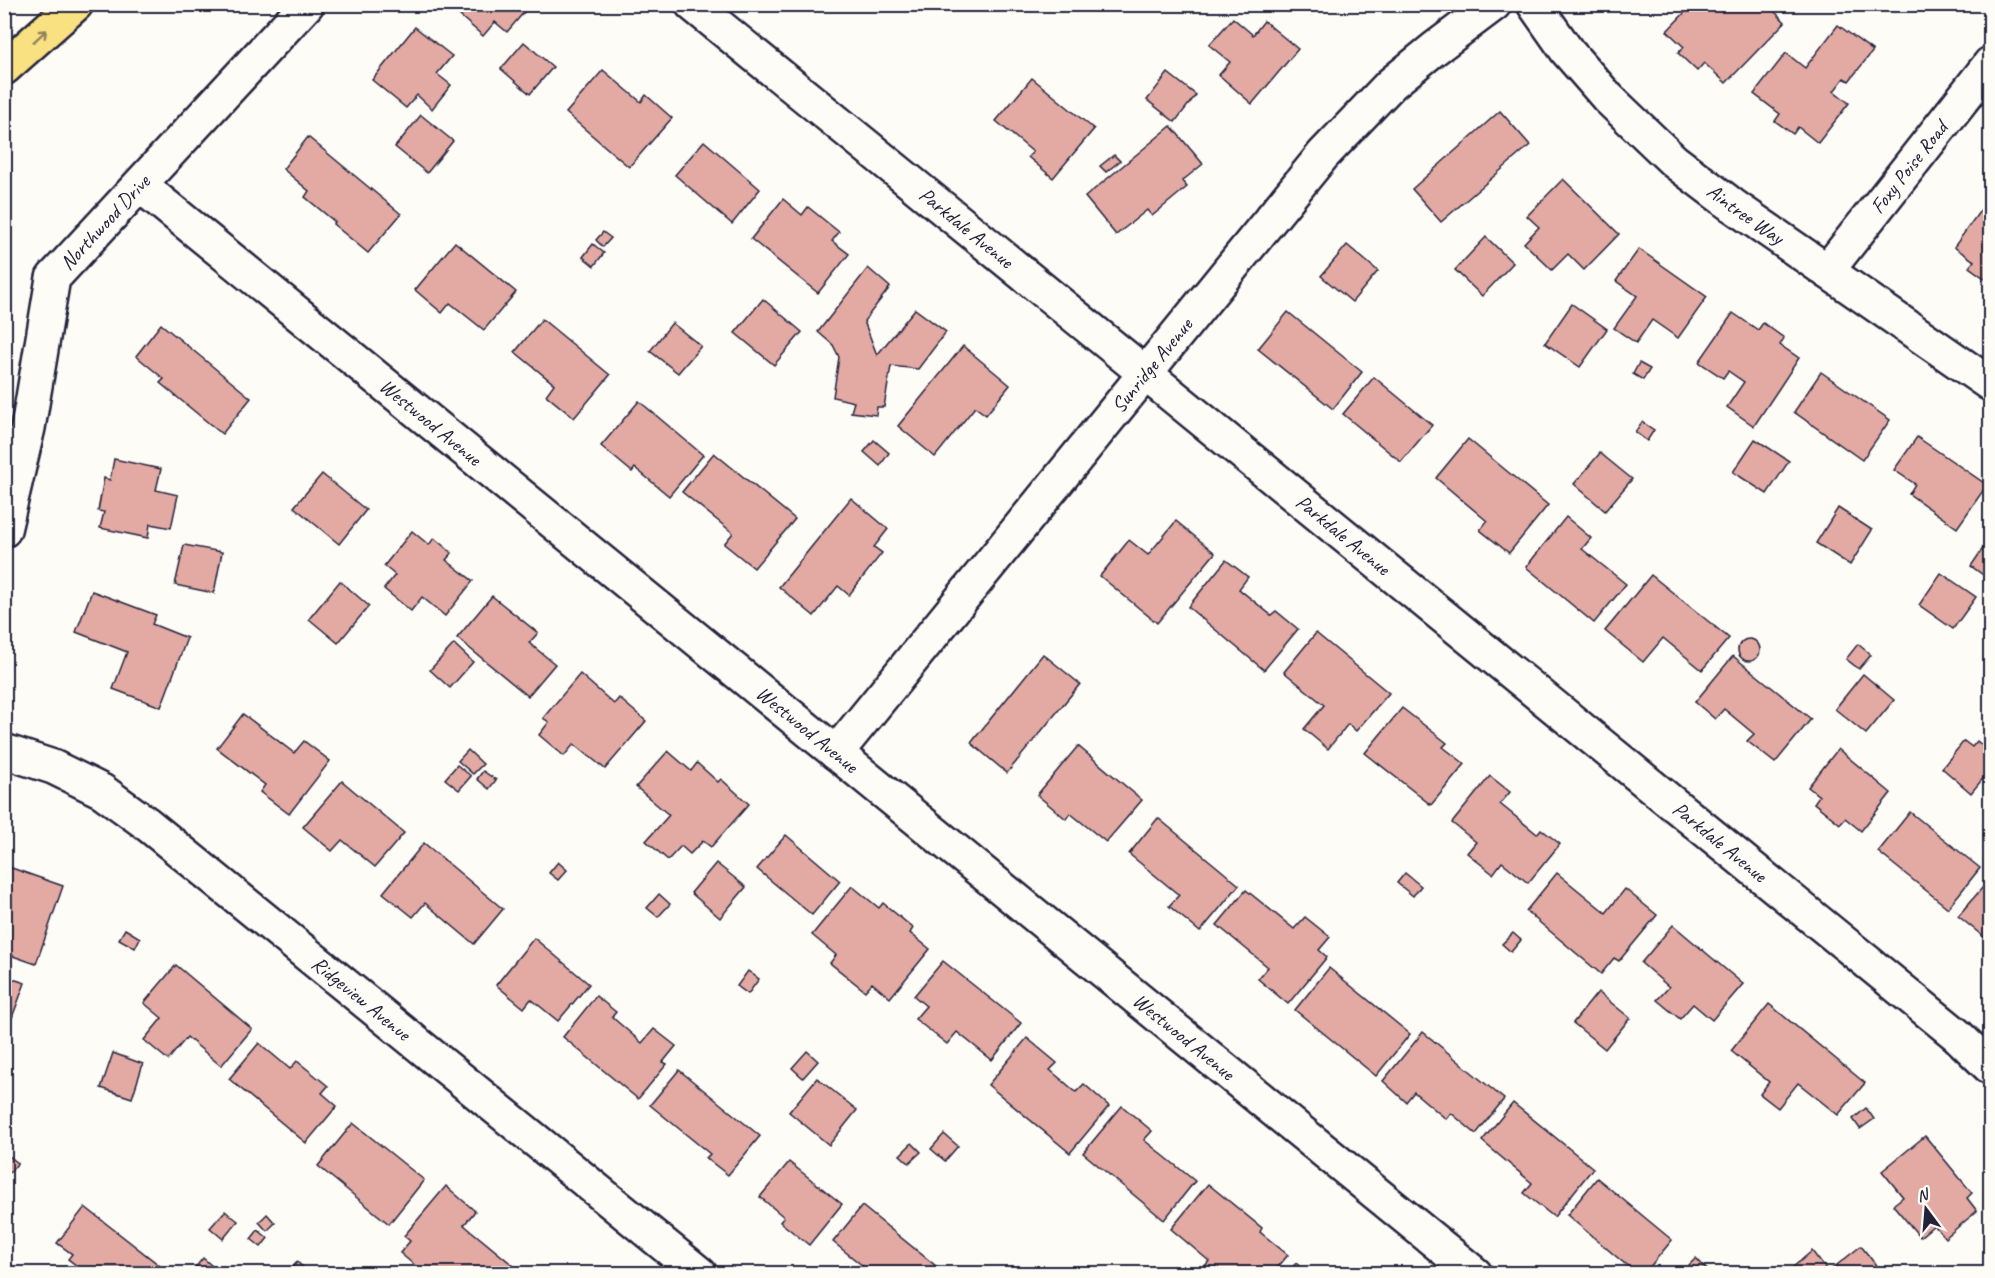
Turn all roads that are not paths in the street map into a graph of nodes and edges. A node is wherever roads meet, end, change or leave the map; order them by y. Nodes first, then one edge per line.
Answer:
1 (76, 4) edge
2 (307, 4) edge
3 (692, 4) edge
4 (1494, 4) edge
5 (1534, 4) edge
6 (1990, 64) edge
7 (4, 68) edge
8 (140, 185) junction
9 (1827, 271) junction
10 (1145, 373) junction
11 (1990, 384) edge
12 (4, 530) edge
13 (4, 751) edge
14 (836, 753) junction
15 (1990, 1068) edge
16 (700, 1274) edge
17 (1474, 1274) edge

7 -> 1 highway
2 - 8 street, Northwood Drive
3 - 10 street, Parkdale Avenue
4 - 10 street, Sunridge Avenue
5 - 9 street, Aintree Way
6 - 9 street, Foxy Poise Road
8 - 12 street, Northwood Drive
8 - 14 street, Westwood Avenue
9 - 11 street, Aintree Way
10 - 14 street, Sunridge Avenue
10 - 15 street, Parkdale Avenue
13 - 16 street, Ridgeview Avenue
14 - 17 street, Westwood Avenue

